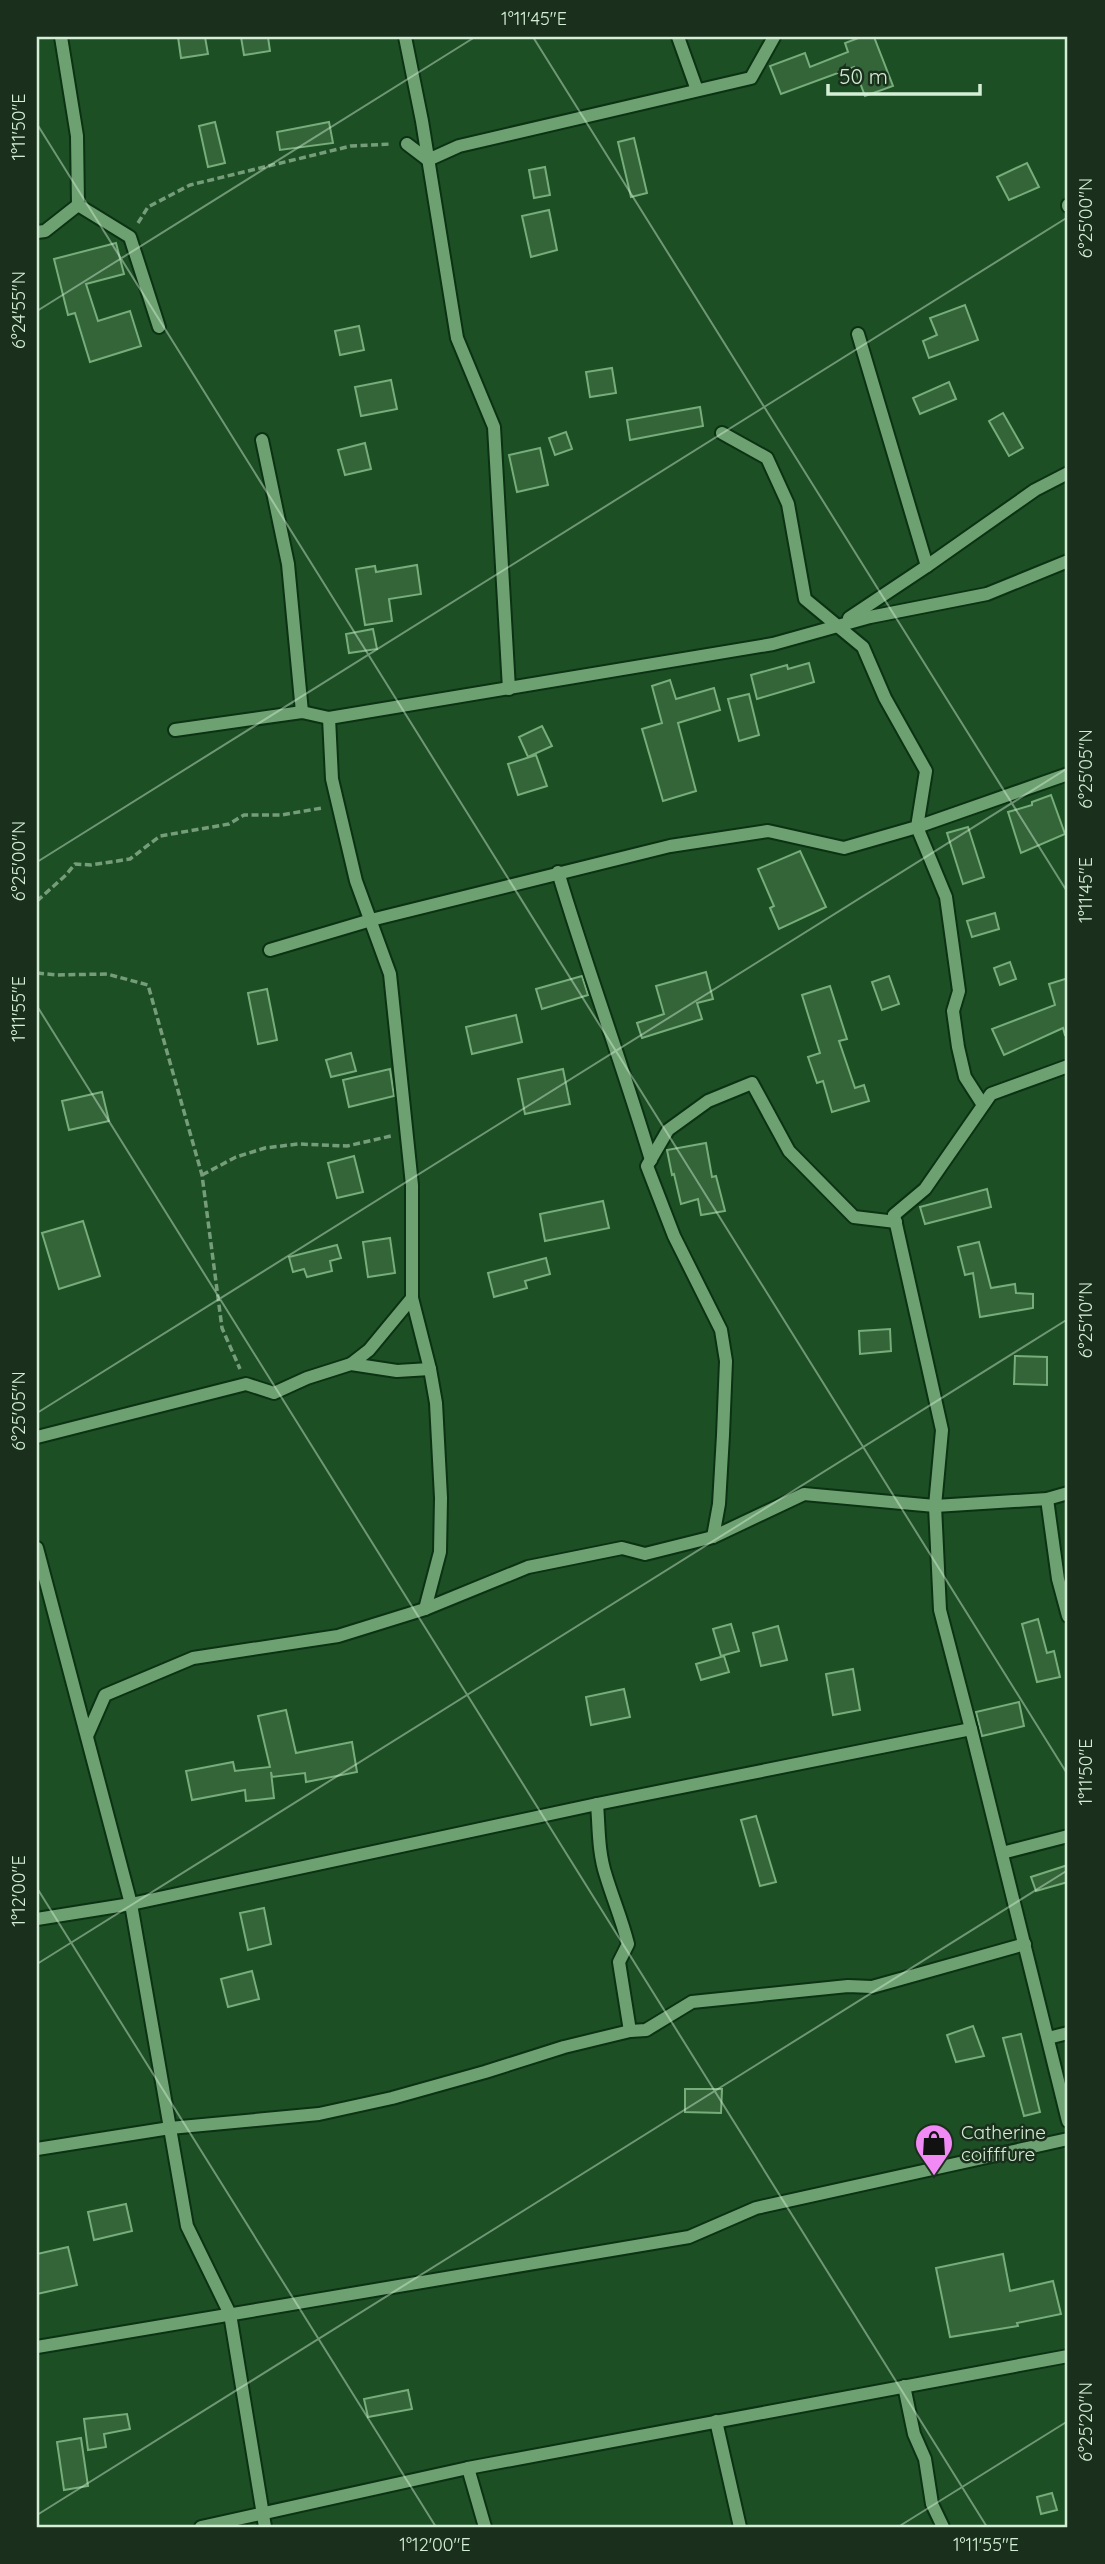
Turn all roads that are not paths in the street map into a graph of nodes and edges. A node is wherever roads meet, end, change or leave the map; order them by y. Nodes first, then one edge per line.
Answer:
1 (61, 37) edge
2 (405, 37) edge
3 (678, 37) edge
4 (774, 37) edge
5 (697, 90) junction
6 (407, 144) road end
7 (428, 160) junction
8 (78, 205) junction
9 (37, 232) edge
10 (159, 327) dead end
11 (858, 334) dead end
12 (722, 433) dead end
13 (262, 440) dead end
14 (1068, 473) edge
15 (1068, 561) edge
16 (927, 566) junction
17 (837, 626) junction
18 (509, 688) junction
19 (302, 712) junction
20 (329, 718) junction
21 (175, 730) dead end
22 (1068, 774) edge
23 (917, 827) junction
24 (558, 872) junction
25 (371, 920) junction
26 (270, 950) dead end
27 (1068, 1066) edge
28 (983, 1105) junction
29 (651, 1160) junction
30 (896, 1222) junction
31 (411, 1298) junction
32 (351, 1364) junction
33 (430, 1369) junction
34 (37, 1437) edge
35 (1068, 1493) edge
36 (1047, 1499) junction
37 (935, 1506) junction
38 (713, 1537) junction
39 (37, 1548) edge
40 (425, 1609) junction
41 (1068, 1616) edge
42 (971, 1729) junction
43 (87, 1736) junction
44 (597, 1804) junction
45 (1068, 1836) edge
46 (1002, 1853) junction
47 (131, 1904) junction
48 (37, 1919) edge
49 (1025, 1944) junction
50 (630, 2031) junction
51 (1068, 2033) edge
52 (1048, 2038) junction
53 (1068, 2122) edge
54 (170, 2128) junction
55 (1068, 2140) edge
56 (37, 2149) edge
57 (230, 2314) junction
58 (37, 2347) edge
59 (1068, 2356) edge
60 (904, 2386) junction
61 (716, 2421) junction
62 (468, 2468) junction
63 (263, 2513) junction
64 (201, 2527) edge
65 (265, 2527) edge
66 (485, 2527) edge
67 (740, 2527) edge
68 (943, 2527) edge

1 - 8 street
2 - 7 street
3 - 5 street
4 - 5 street
5 - 7 street
6 - 7 street
7 - 18 street
8 - 9 street
8 - 10 street
11 - 16 street
12 - 17 street
13 - 19 street
14 - 16 street
15 - 17 street
16 - 17 street
17 - 18 street
17 - 23 street
18 - 20 street
19 - 20 street
19 - 21 street
20 - 25 street
22 - 23 street
23 - 24 street
23 - 28 street
24 - 25 street
24 - 29 street
25 - 26 street
25 - 31 street
27 - 28 street
28 - 30 street
29 - 30 street
29 - 38 street
30 - 37 street
31 - 32 street
31 - 33 street
32 - 33 street
32 - 34 street
33 - 40 street
35 - 36 street
36 - 37 street
36 - 41 street
37 - 38 street
37 - 42 street
38 - 40 street
39 - 43 street
40 - 43 street
42 - 44 street
42 - 46 street
43 - 47 street
44 - 47 street
44 - 50 street
45 - 46 street
46 - 49 street
47 - 48 street
47 - 54 street
49 - 50 street
49 - 52 street
50 - 54 street
51 - 52 street
52 - 53 street
54 - 56 street
54 - 57 street
55 - 57 street
57 - 58 street
57 - 63 street
59 - 60 street
60 - 61 street
60 - 68 street
61 - 62 street
61 - 67 street
62 - 63 street
62 - 66 street
63 - 64 street
63 - 65 street

